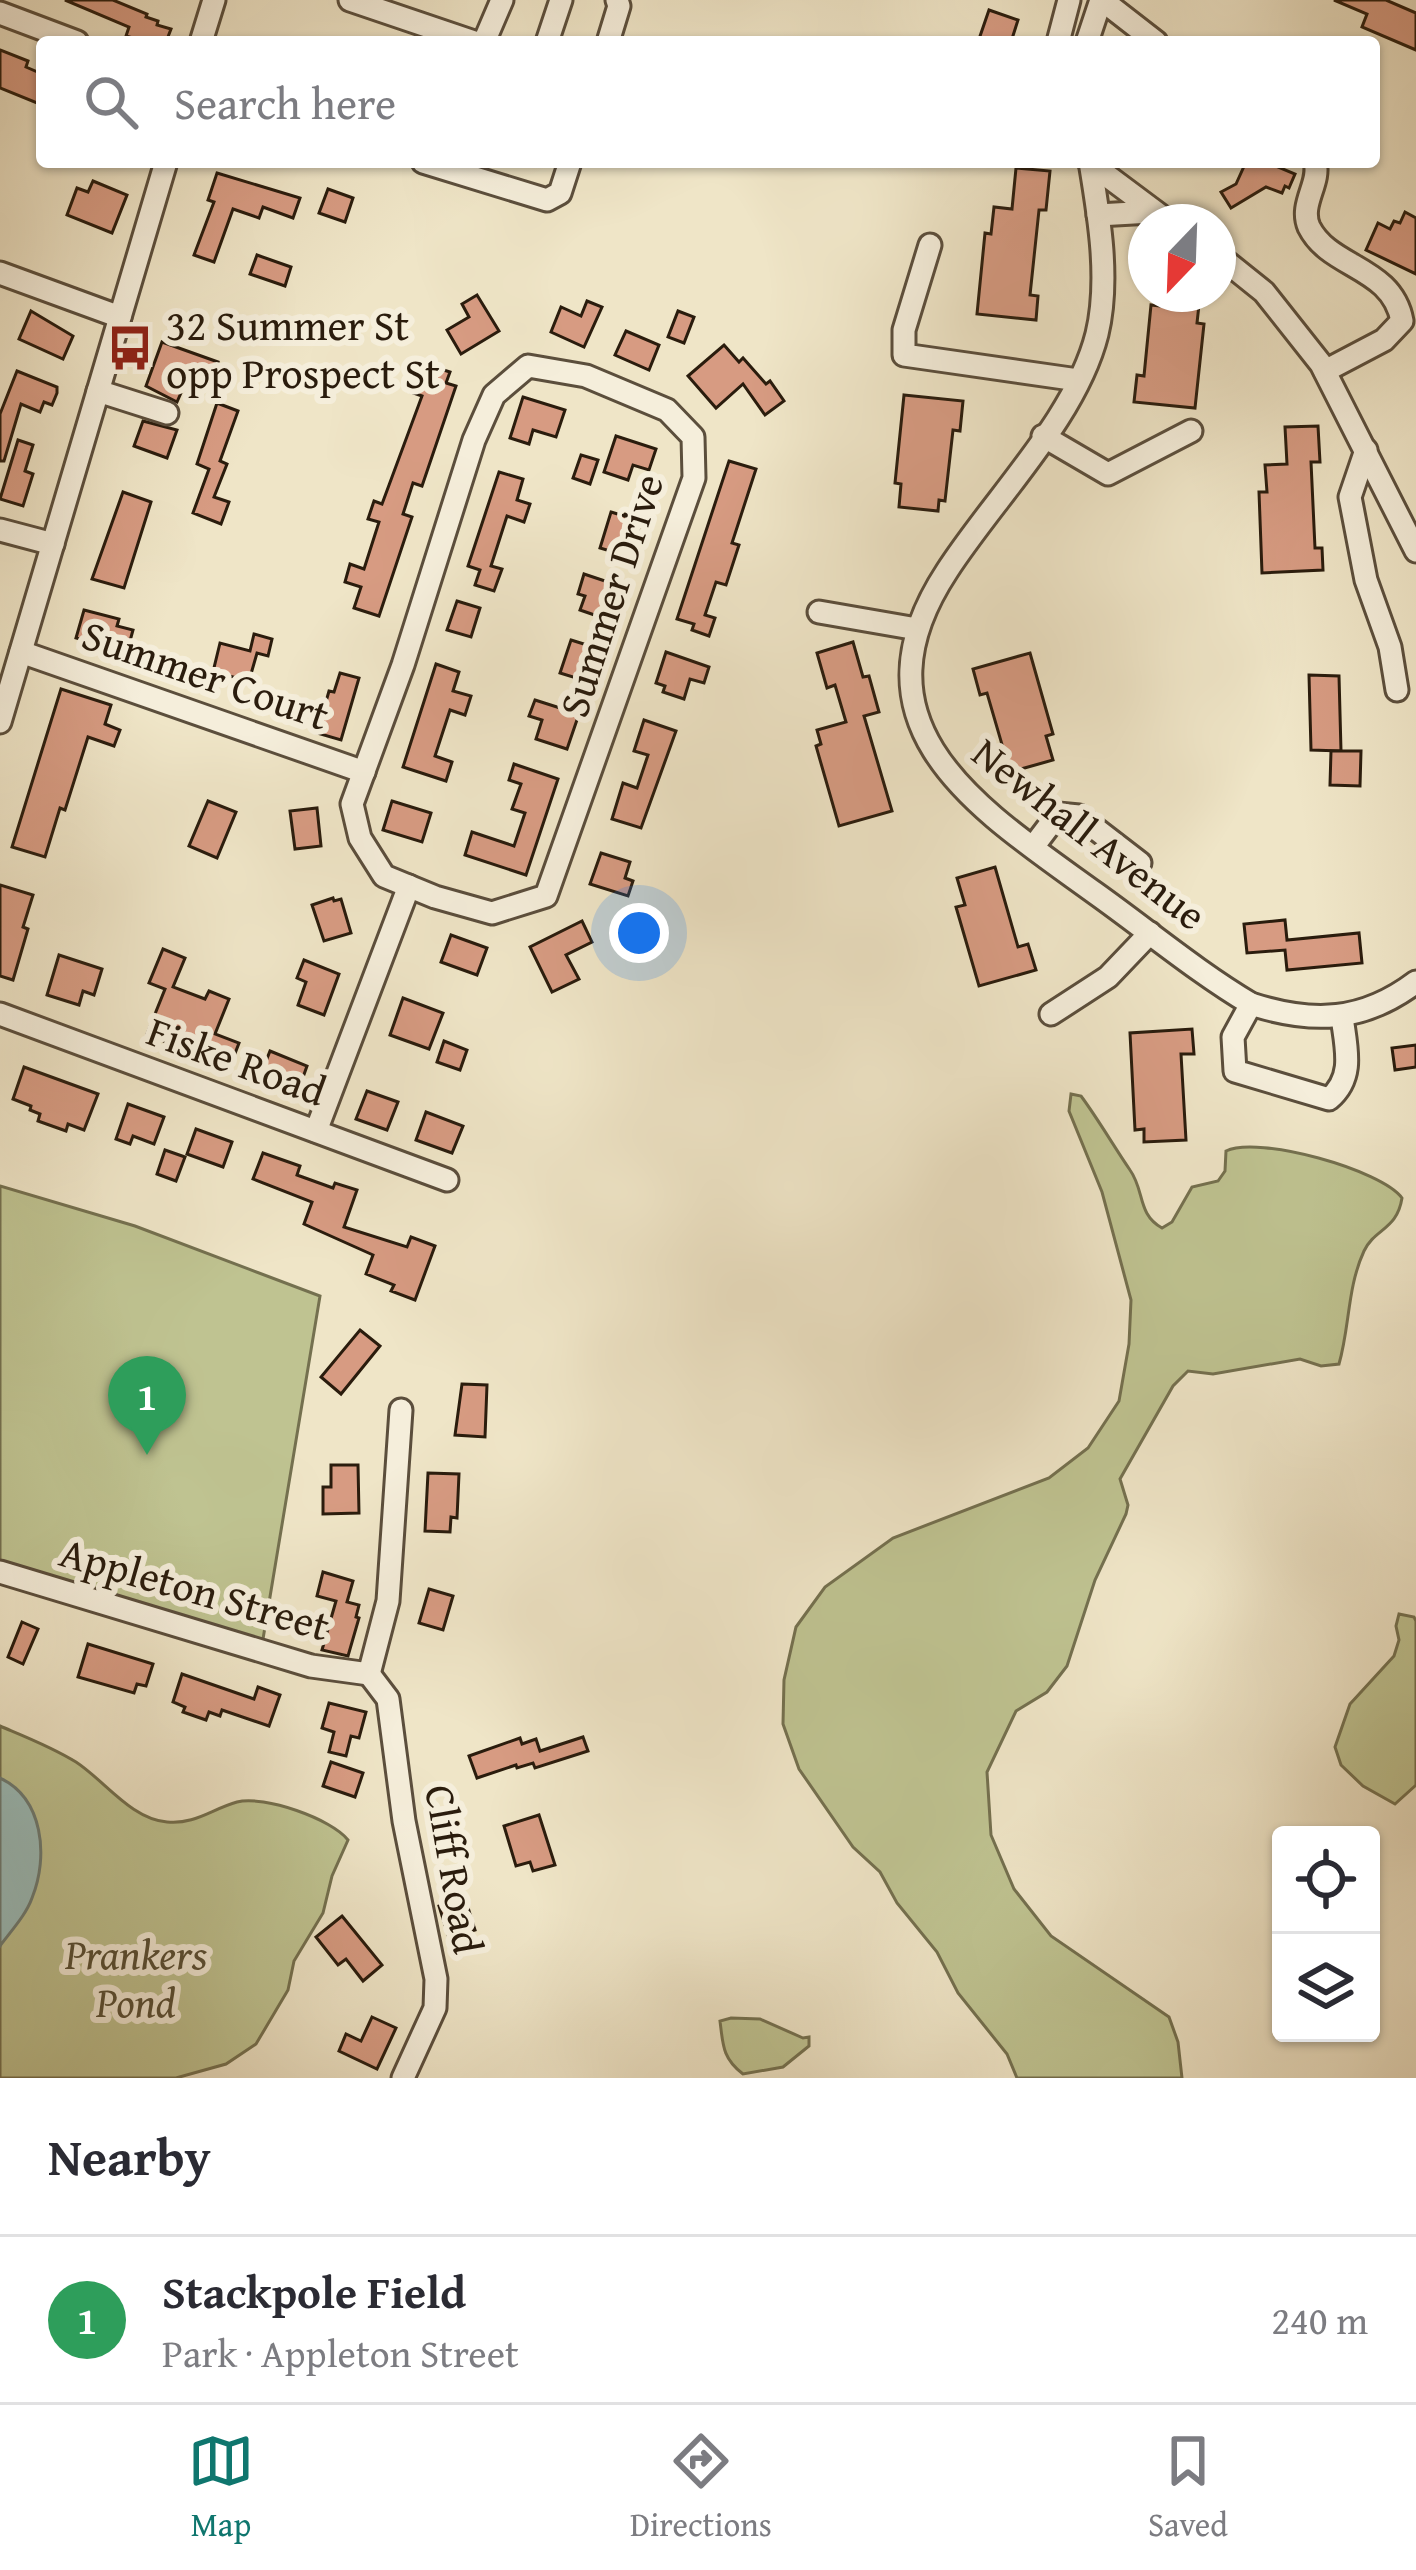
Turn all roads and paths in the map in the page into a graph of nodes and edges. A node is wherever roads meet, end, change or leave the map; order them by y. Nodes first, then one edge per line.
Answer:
1 (214, 0) edge
2 (350, 0) edge
3 (502, 0) edge
4 (560, 0) edge
5 (617, 0) edge
6 (1069, 0) edge
7 (1101, 0) edge
8 (0, 14) edge
9 (426, 35) edge
10 (60, 36) edge
11 (203, 36) edge
12 (487, 36) edge
13 (549, 36) edge
14 (610, 36) edge
15 (1060, 36) edge
16 (1089, 36) edge
17 (1148, 36) edge
18 (164, 168) edge
19 (450, 168) edge
20 (507, 168) edge
21 (568, 168) edge
22 (1091, 168) edge
23 (1098, 168) edge
24 (1316, 168) edge
25 (502, 186) junction
26 (1143, 204) edge
27 (1098, 215) junction
28 (1128, 216) edge
29 (929, 245) dead end
30 (1236, 270) edge
31 (0, 273) edge
32 (120, 317) junction
33 (1325, 371) junction
34 (1078, 380) junction
35 (98, 391) junction
36 (167, 412) dead end
37 (1192, 431) dead end
38 (1043, 436) junction
39 (1366, 450) junction
40 (0, 530) edge
41 (1414, 537) edge
42 (53, 544) junction
43 (819, 612) dead end
44 (917, 629) junction
45 (21, 652) junction
46 (1397, 690) dead end
47 (0, 722) edge
48 (364, 772) junction
49 (1033, 847) junction
50 (1140, 863) dead end
51 (409, 886) junction
52 (1150, 932) junction
53 (1416, 982) edge
54 (1251, 1004) junction
55 (0, 1014) edge
56 (1051, 1014) dead end
57 (1342, 1017) junction
58 (316, 1131) junction
59 (447, 1180) dead end
60 (401, 1410) dead end
61 (0, 1572) edge
62 (369, 1674) junction
63 (403, 2078) edge

1 - 11 street
2 - 9 street
3 - 12 street
4 - 13 street
5 - 14 street
6 - 15 street
7 - 16 street
7 - 17 street
8 - 10 street
18 - 32 street
19 - 25 street
20 - 25 street
21 - 25 street
22 - 27 street, Newhall Avenue
23 - 26 street, Newhall Avenue
24 - 33 street
27 - 28 street, Newhall Avenue
27 - 34 street, Newhall Avenue
29 - 34 street
30 - 33 street
31 - 32 street
32 - 35 street
33 - 39 street
34 - 38 street, Newhall Avenue
35 - 36 street
35 - 42 street
37 - 38 street
38 - 44 street, Newhall Avenue
39 - 41 street
39 - 46 street
40 - 42 street
42 - 45 street
43 - 44 street
44 - 49 street, Newhall Avenue
45 - 47 street
45 - 48 street, Summer Court
48 - 51 street, Summer Drive
48 - 51 street, Summer Drive
49 - 50 street
49 - 52 street, Newhall Avenue
51 - 58 street
52 - 54 street, Newhall Avenue
52 - 56 street
53 - 57 street, Newhall Avenue
54 - 57 street, Newhall Avenue
54 - 57 street
55 - 58 street, Fiske Road
58 - 59 street, Fiske Road
60 - 62 street
61 - 62 street, Appleton Street
62 - 63 street, Cliff Road

